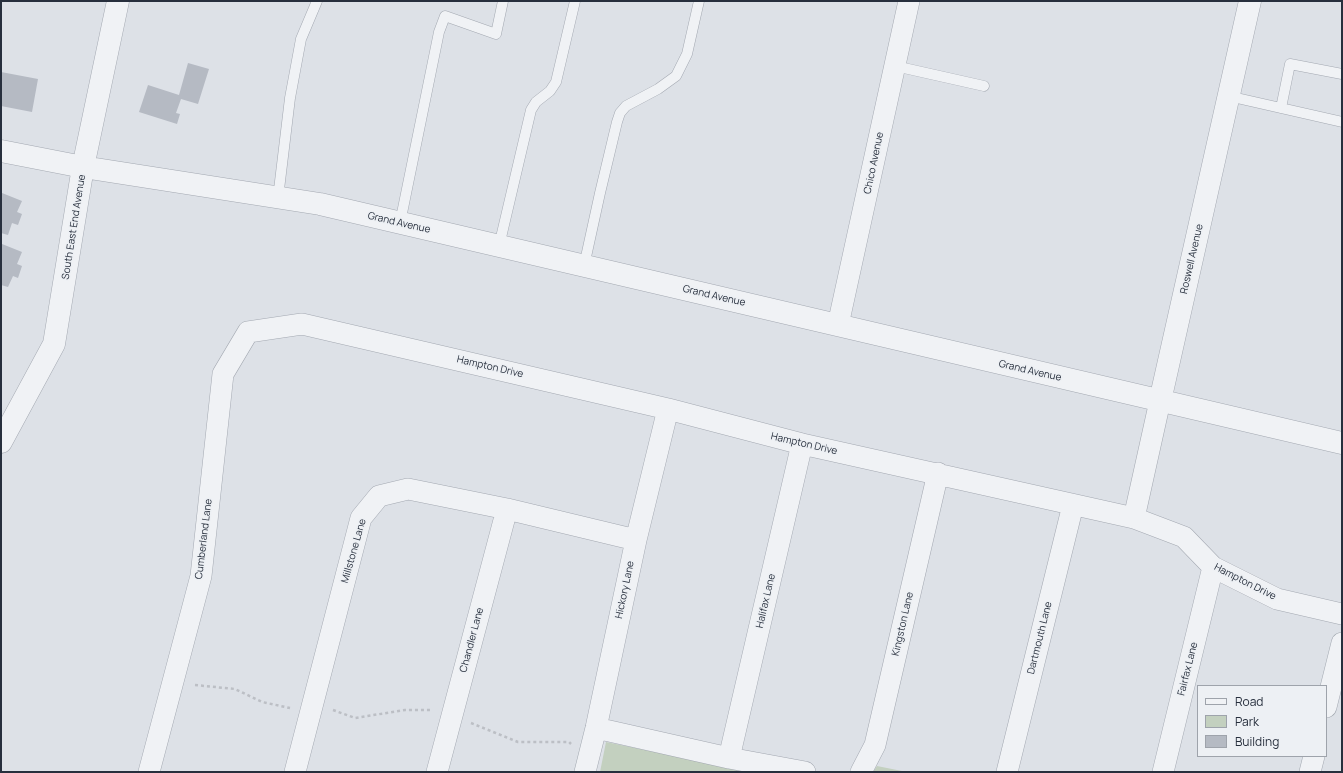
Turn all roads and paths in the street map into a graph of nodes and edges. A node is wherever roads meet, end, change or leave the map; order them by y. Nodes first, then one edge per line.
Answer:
1 (118, 1) edge
2 (317, 1) edge
3 (503, 1) edge
4 (575, 1) edge
5 (699, 1) edge
6 (909, 1) edge
7 (1250, 1) edge
8 (895, 66) junction
9 (1342, 74) edge
10 (984, 86) dead end
11 (1228, 96) junction
12 (1281, 108) junction
13 (1342, 122) edge
14 (1, 151) edge
15 (83, 167) junction
16 (278, 198) junction
17 (400, 223) junction
18 (499, 246) junction
19 (584, 266) junction
20 (838, 325) junction
21 (248, 332) joint
22 (1160, 402) junction
23 (668, 409) junction
24 (1, 442) edge
25 (1342, 443) edge
26 (802, 444) junction
27 (938, 473) junction
28 (1073, 505) junction
29 (508, 509) junction
30 (1134, 518) junction
31 (636, 540) junction
32 (1213, 567) junction
33 (1342, 614) edge
34 (1342, 643) edge
35 (195, 685) dead end
36 (1327, 703) edge
37 (312, 708) junction
38 (452, 716) junction
39 (596, 728) junction
40 (1314, 757) edge
41 (729, 758) junction
42 (587, 764) edge
43 (149, 772) edge
44 (295, 772) edge
45 (437, 772) edge
46 (805, 772) edge
47 (860, 772) edge
48 (1007, 772) edge
49 (1163, 772) edge
50 (1310, 772) edge

1 - 15 street, South East End Avenue
2 - 16 lane
3 - 17 lane
4 - 18 lane
5 - 19 lane
6 - 8 street, Chico Avenue
7 - 11 street, Roswell Avenue
8 - 10 lane
8 - 20 street, Chico Avenue
9 - 12 lane
11 - 12 lane
11 - 22 street, Roswell Avenue
12 - 13 lane
14 - 15 street, Grand Avenue
15 - 16 street, Grand Avenue
15 - 24 street, South East End Avenue
16 - 17 street, Grand Avenue
17 - 18 street, Grand Avenue
18 - 19 street, Grand Avenue
19 - 20 street, Grand Avenue
20 - 22 street, Grand Avenue
21 - 23 street, Hampton Drive
21 - 43 street, Cumberland Lane
22 - 25 street, Grand Avenue
22 - 30 street, Roswell Avenue
23 - 26 street, Hampton Drive
23 - 31 street, Hickory Lane
26 - 27 street, Hampton Drive
26 - 41 street, Halifax Lane
27 - 28 street, Hampton Drive
27 - 47 street, Kingston Lane
28 - 30 street, Hampton Drive
28 - 48 street, Dartmouth Lane
29 - 31 street, Millstone Lane
29 - 37 street, Millstone Lane
29 - 38 street, Chandler Lane
30 - 32 street, Hampton Drive
31 - 39 street, Hickory Lane
32 - 33 street, Hampton Drive
32 - 49 street, Fairfax Lane
34 - 36 street
35 - 37 path
37 - 38 path
37 - 44 street, Millstone Lane
38 - 42 path
38 - 45 street, Chandler Lane
39 - 41 street
39 - 42 street, Hickory Lane
40 - 50 street
41 - 46 street

